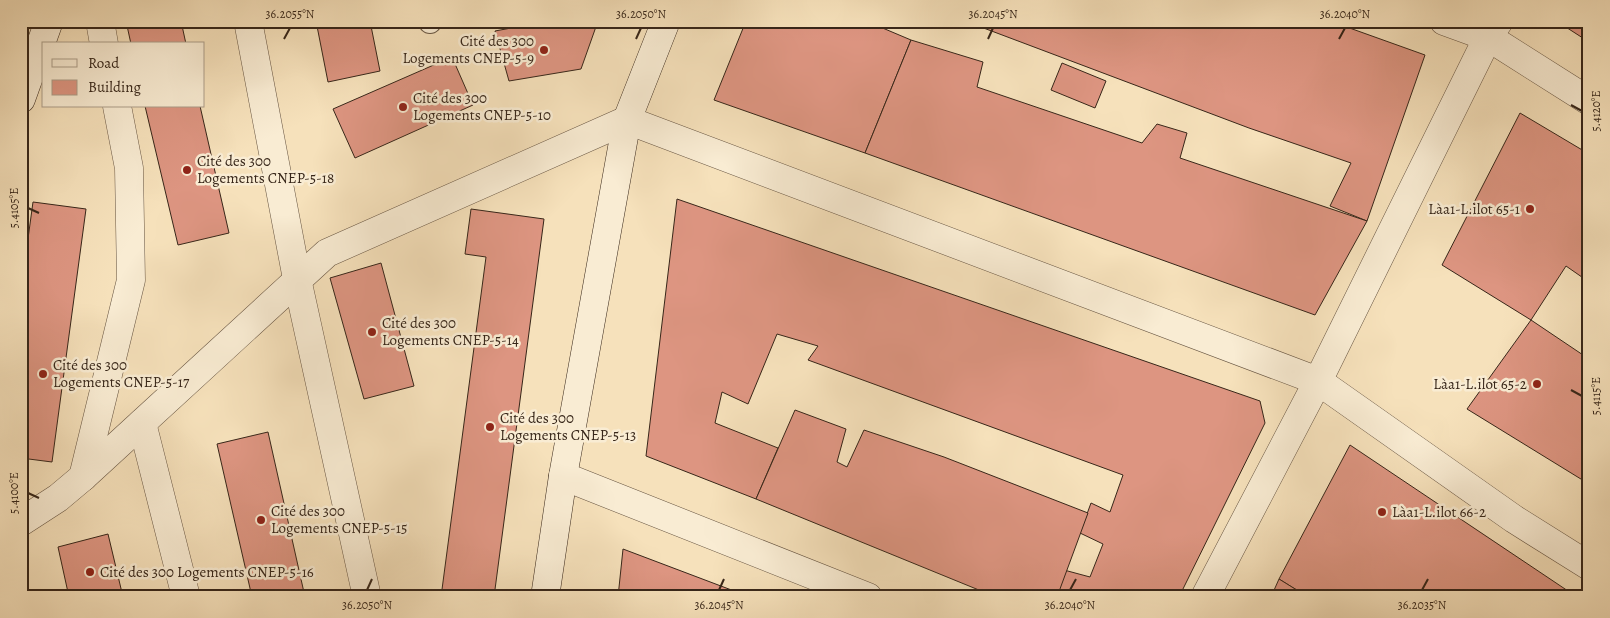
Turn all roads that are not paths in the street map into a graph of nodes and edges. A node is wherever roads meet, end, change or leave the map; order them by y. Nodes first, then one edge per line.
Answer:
1 (49, 21) edge
2 (100, 21) edge
3 (248, 21) edge
4 (666, 21) edge
5 (1444, 21) edge
6 (1494, 29) edge
7 (104, 42) edge
8 (21, 99) edge
9 (1589, 102) edge
10 (116, 108) edge
11 (627, 120) junction
12 (297, 279) junction
13 (1318, 381) junction
14 (142, 423) junction
15 (83, 476) junction
16 (563, 476) junction
17 (21, 522) edge
18 (1589, 566) edge
19 (186, 597) edge
20 (367, 597) edge
21 (545, 597) edge
22 (868, 597) edge
23 (1205, 597) edge

1 - 8 street
2 - 7 street
3 - 12 street
4 - 11 street
5 - 6 street
6 - 9 street
6 - 13 street
10 - 15 street
11 - 12 street
11 - 13 street
11 - 16 street
12 - 14 street
12 - 20 street
13 - 18 street
13 - 23 street
14 - 15 street
14 - 19 street
15 - 17 street
16 - 21 street
16 - 22 street

